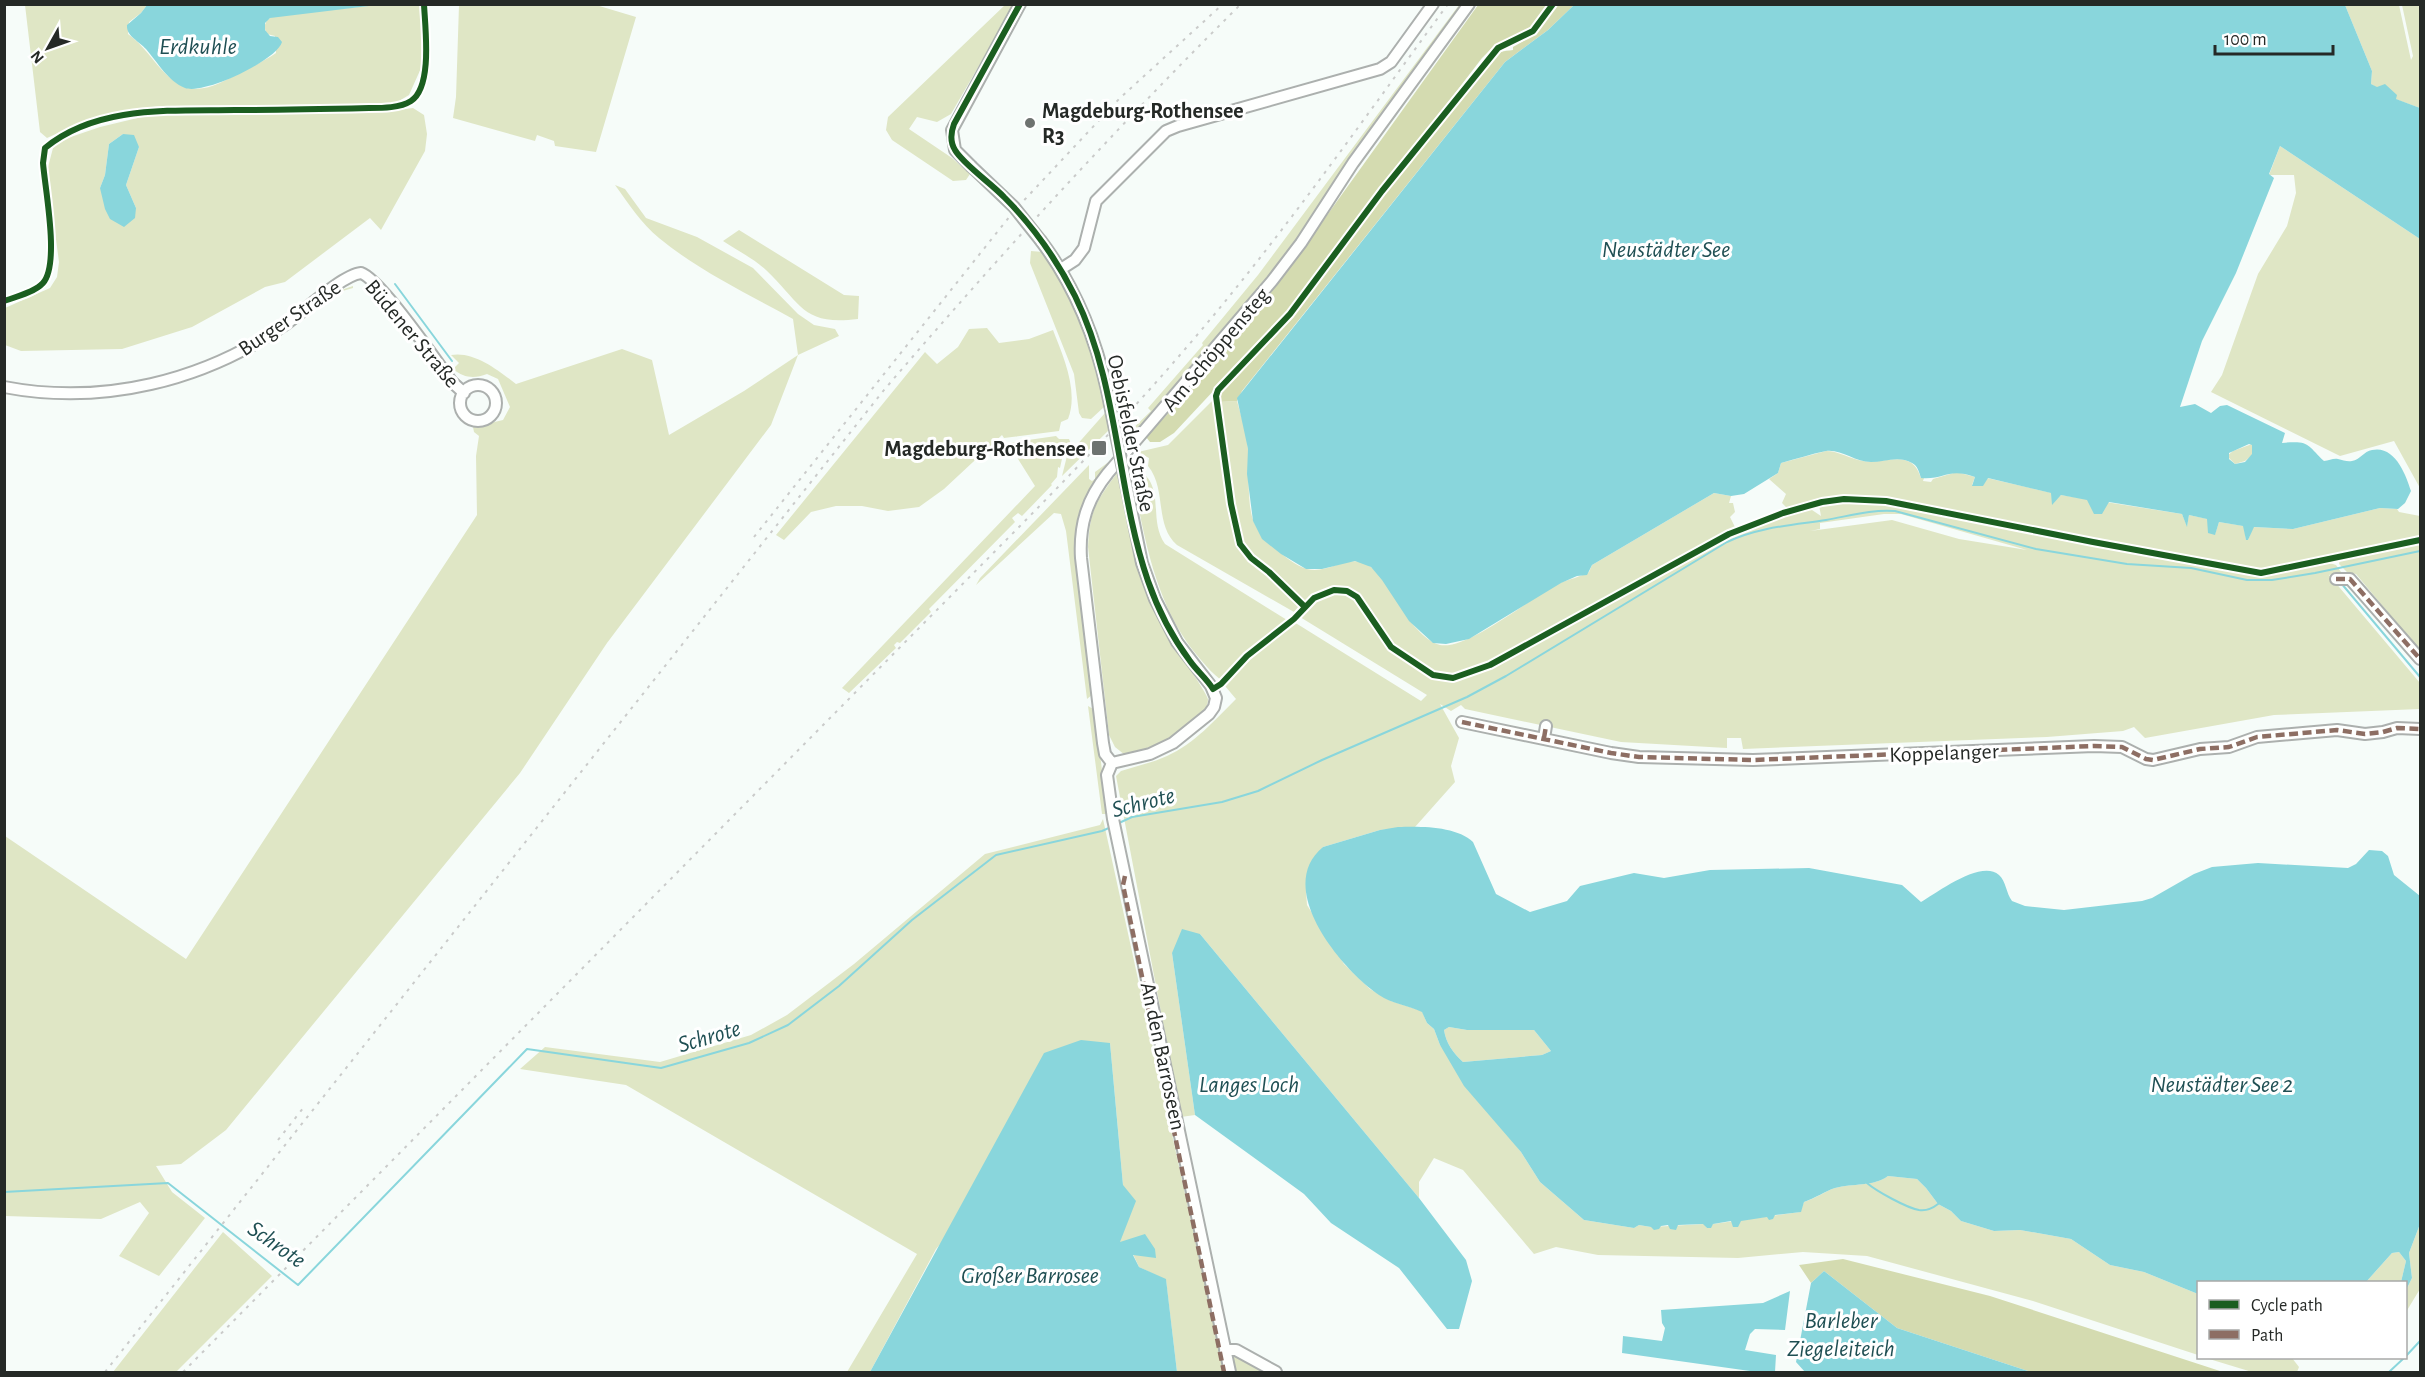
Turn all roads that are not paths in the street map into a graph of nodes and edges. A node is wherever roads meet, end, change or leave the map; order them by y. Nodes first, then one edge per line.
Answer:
1 (1020, 4) edge
2 (1433, 4) edge
3 (1469, 4) edge
4 (1061, 269) junction
5 (362, 273) joint
6 (4, 387) edge
7 (464, 393) dead end
8 (2336, 579) dead end
9 (2421, 659) edge
10 (1462, 722) dead end
11 (1546, 726) dead end
12 (2421, 729) edge
13 (1544, 738) junction
14 (1112, 763) junction
15 (1225, 1350) junction
16 (1230, 1372) edge
17 (1276, 1372) edge

1 - 4 street, Oebisfelder Straße, bridge
2 - 4 street
3 - 14 street, Am Schöppensteg
4 - 14 street, Oebisfelder Straße, bridge
5 - 6 street, Burger Straße
5 - 7 street, Büdener Straße
8 - 9 street
10 - 13 street, Koppelanger
11 - 13 street
12 - 13 street, Koppelanger
14 - 15 street, An den Barroseen
15 - 16 street, An den Barroseen
15 - 17 street

